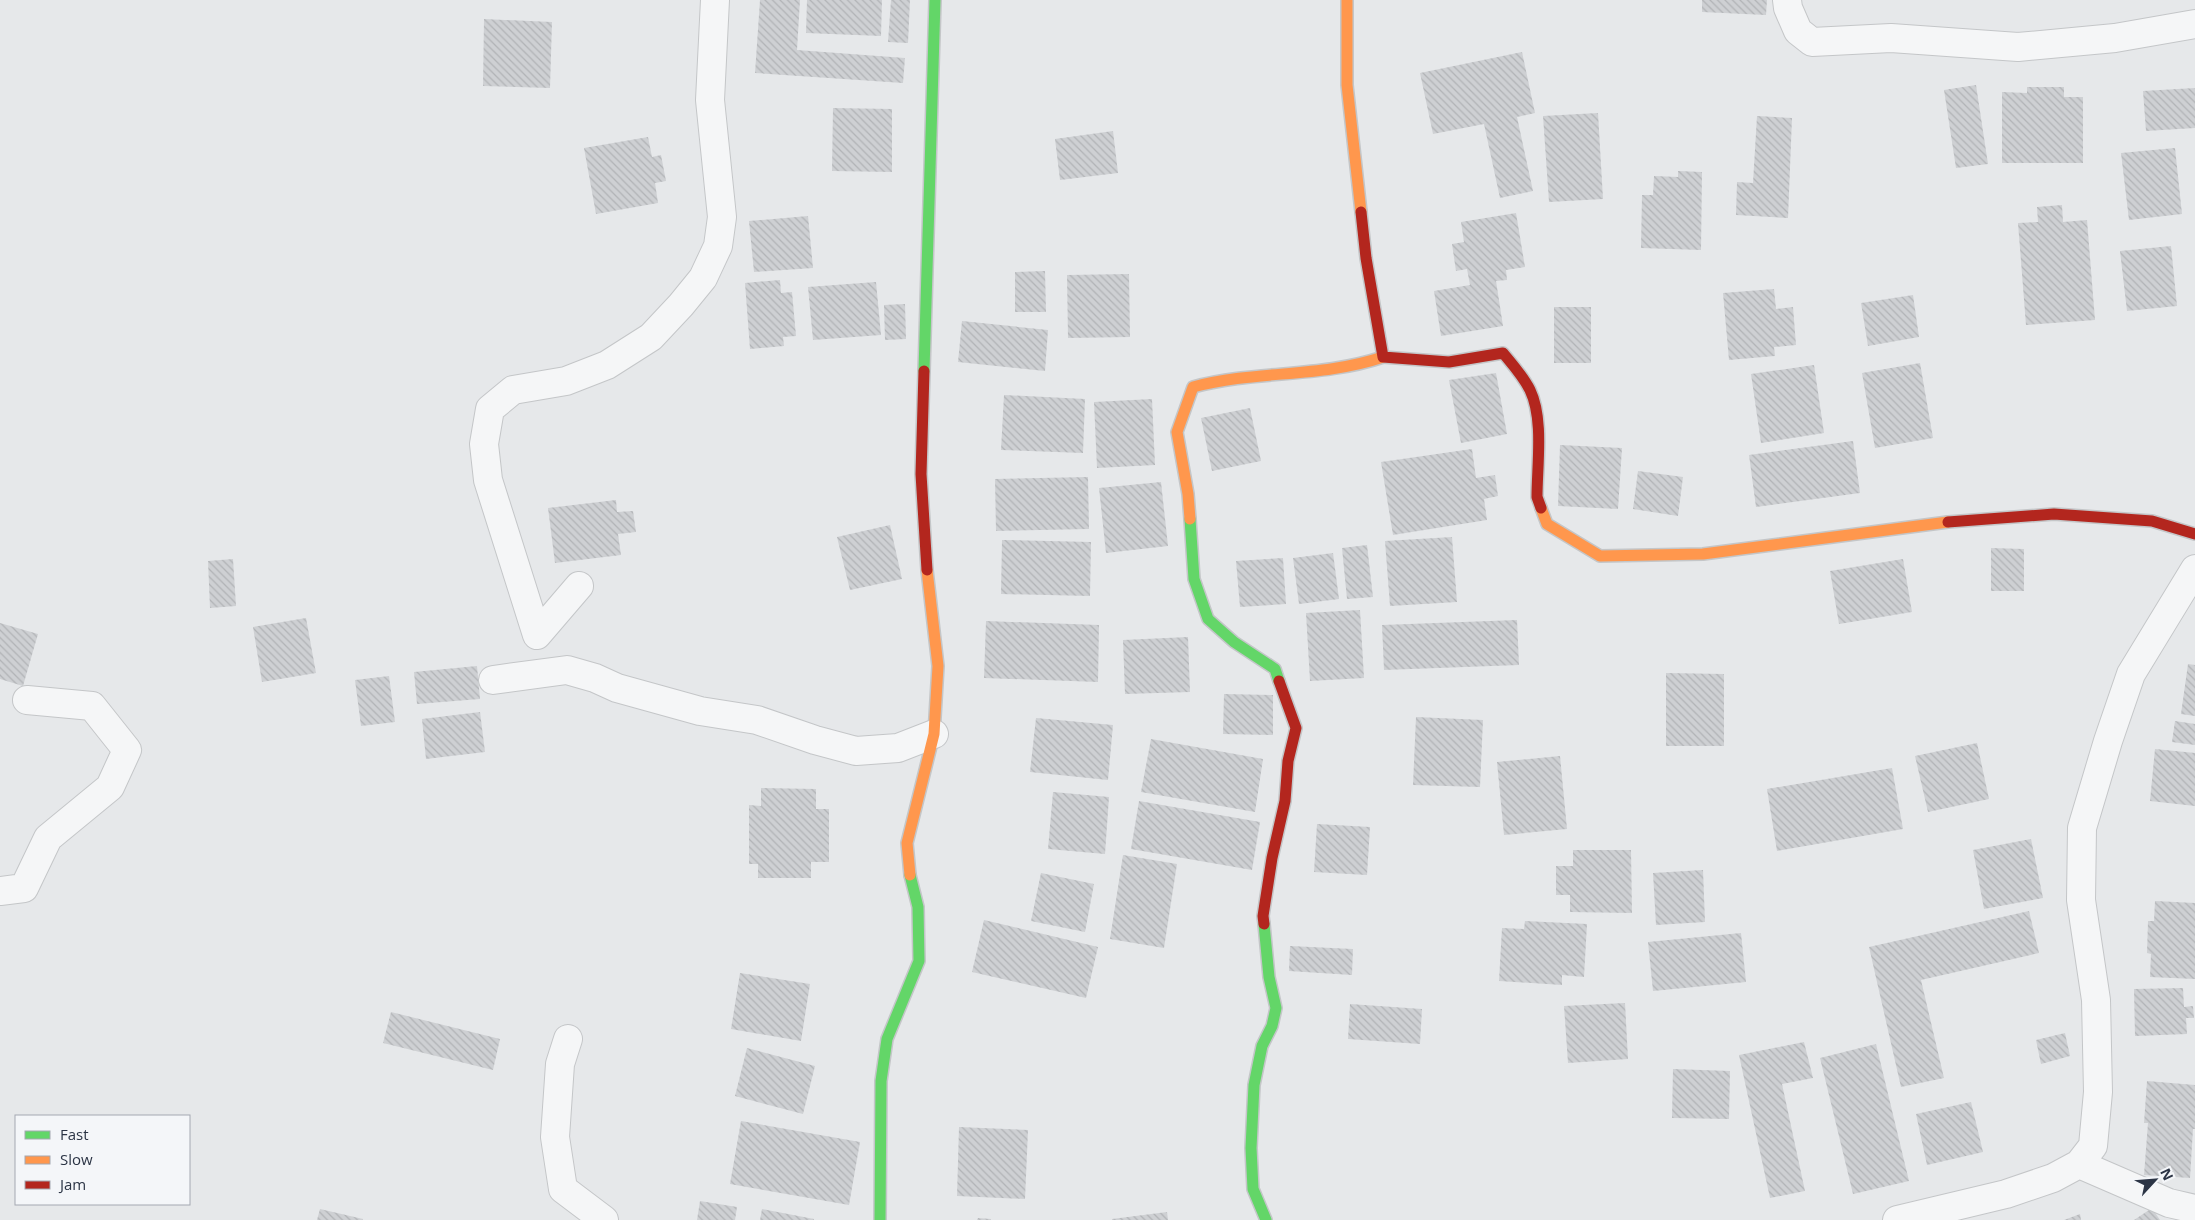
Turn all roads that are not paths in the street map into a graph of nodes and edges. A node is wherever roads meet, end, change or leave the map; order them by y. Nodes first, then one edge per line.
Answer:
1 (715, 0) edge
2 (936, 0) edge
3 (1347, 0) edge
4 (1787, 0) edge
5 (2195, 24) edge
6 (1383, 357) junction
7 (2195, 534) edge
8 (2195, 569) edge
9 (579, 586) dead end
10 (493, 680) dead end
11 (27, 700) dead end
12 (934, 734) junction
13 (0, 891) edge
14 (568, 1039) dead end
15 (2079, 1164) junction
16 (2195, 1209) edge
17 (1945, 1215) edge
18 (604, 1220) edge
19 (880, 1220) edge
20 (1266, 1220) edge
21 (1897, 1220) edge

1 - 9 street
2 - 12 street
3 - 6 street
4 - 5 street
6 - 7 street
6 - 20 street
8 - 15 street
10 - 12 street
11 - 13 street
12 - 19 street
14 - 18 street
15 - 16 street
15 - 17 street
17 - 21 street

